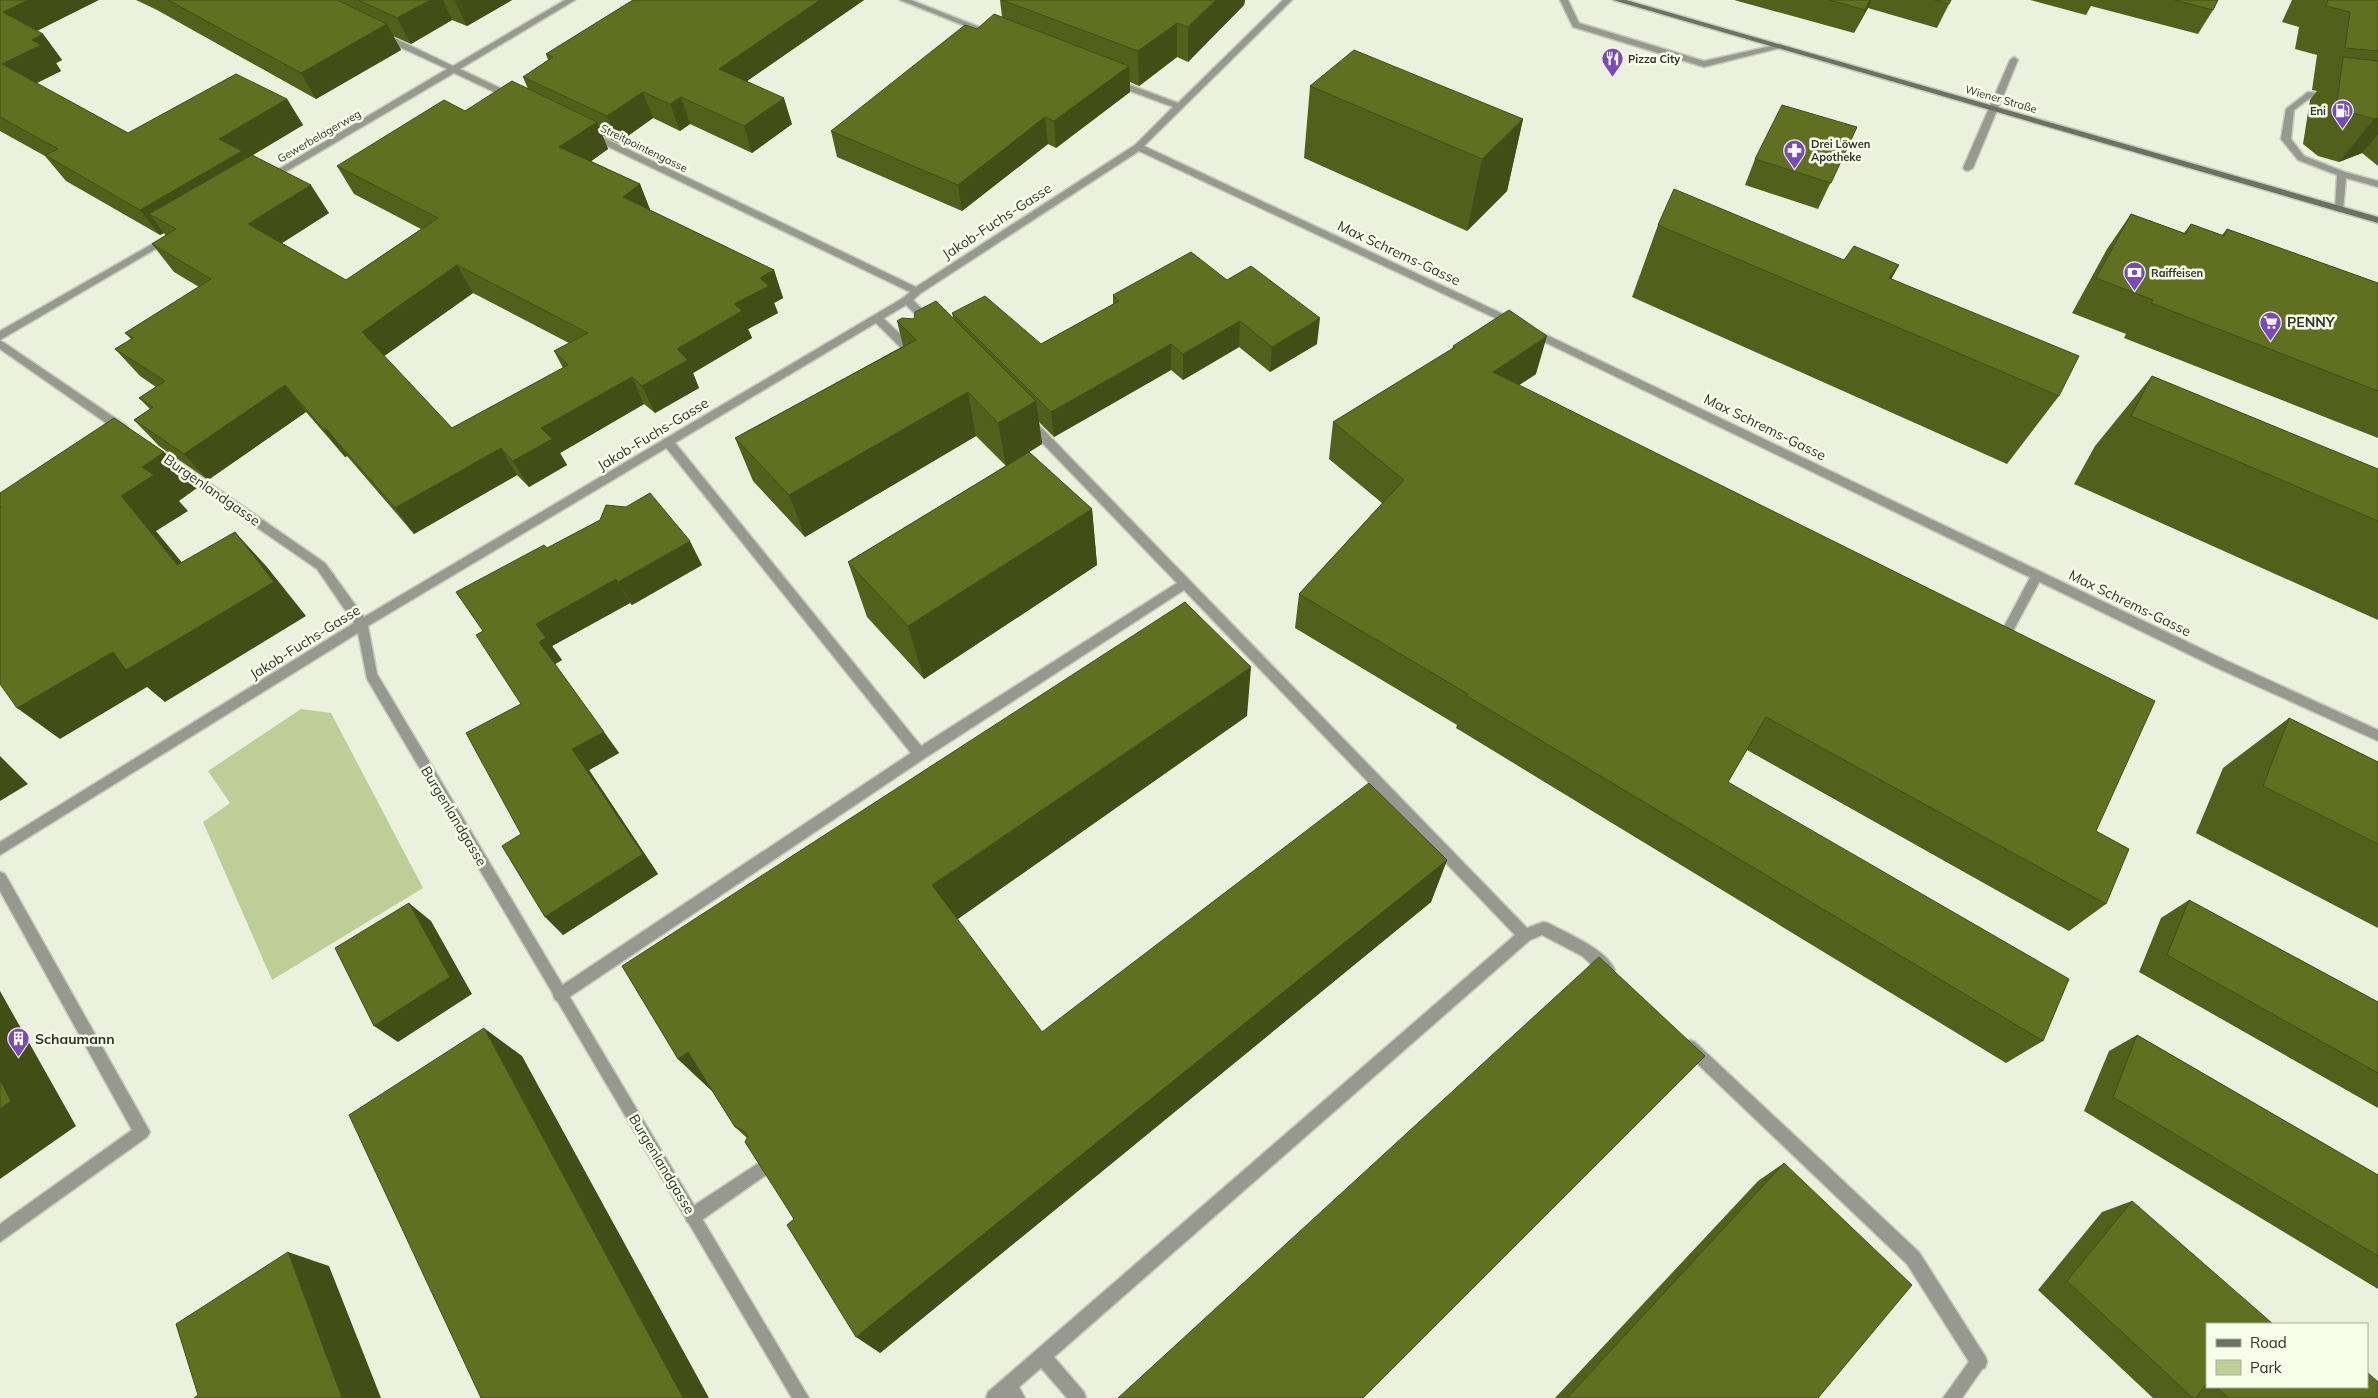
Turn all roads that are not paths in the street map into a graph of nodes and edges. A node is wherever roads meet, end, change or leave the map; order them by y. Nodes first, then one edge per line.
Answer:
1 (571, 0) edge
2 (904, 0) edge
3 (1288, 0) edge
4 (1564, 0) edge
5 (1617, 0) edge
6 (368, 29) edge
7 (1005, 39) edge
8 (1780, 47) junction
9 (2014, 60) dead end
10 (454, 70) junction
11 (1105, 78) edge
12 (2337, 98) edge
13 (526, 104) edge
14 (1178, 106) junction
15 (1993, 109) junction
16 (579, 129) edge
17 (1138, 147) junction
18 (1968, 168) dead end
19 (2342, 174) junction
20 (2378, 184) edge
21 (257, 185) edge
22 (2340, 209) junction
23 (2378, 220) edge
24 (180, 231) edge
25 (912, 295) junction
26 (877, 318) junction
27 (940, 332) edge
28 (0, 336) edge
29 (0, 344) edge
30 (919, 359) edge
31 (1021, 414) edge
32 (132, 435) edge
33 (668, 442) junction
34 (148, 446) edge
35 (2037, 575) junction
36 (1184, 584) junction
37 (362, 624) junction
38 (1998, 648) edge
39 (2378, 736) edge
40 (920, 754) junction
41 (0, 849) edge
42 (0, 878) edge
43 (1525, 935) junction
44 (1616, 978) edge
45 (560, 995) junction
46 (1682, 1040) edge
47 (768, 1164) edge
48 (693, 1216) junction
49 (0, 1234) edge
50 (1043, 1357) junction
51 (1013, 1392) edge
52 (801, 1398) edge
53 (994, 1398) edge
54 (1078, 1398) edge
55 (1951, 1398) edge

1 - 10 street, Gewerbelagerweg
2 - 7 street
3 - 14 street, Jakob-Fuchs-Gasse
4 - 8 street
5 - 8 main road, Wiener Straße
6 - 10 street
8 - 15 main road, Wiener Straße
9 - 15 street
10 - 13 street
10 - 21 street, Gewerbelagerweg
11 - 14 street
12 - 19 street
14 - 17 street, Jakob-Fuchs-Gasse
15 - 18 street
15 - 22 main road, Wiener Straße
16 - 25 street, Streitpointengasse
17 - 25 street, Jakob-Fuchs-Gasse
17 - 35 street, Max Schrems-Gasse
19 - 20 street
19 - 22 street
22 - 23 main road, Wiener Straße
24 - 28 street
25 - 26 street, Jakob-Fuchs-Gasse
25 - 27 street, Streitpointengasse
26 - 30 street
26 - 33 street, Jakob-Fuchs-Gasse
29 - 32 street
31 - 36 street
33 - 37 street, Jakob-Fuchs-Gasse
33 - 40 street
34 - 37 street, Burgenlandgasse
35 - 38 street
35 - 39 street, Max Schrems-Gasse
36 - 40 street
36 - 43 street
37 - 41 street, Jakob-Fuchs-Gasse
37 - 45 street, Burgenlandgasse
40 - 45 street
42 - 49 street
43 - 44 street
43 - 50 street
45 - 48 street, Burgenlandgasse
46 - 55 street
47 - 48 street
48 - 52 street, Burgenlandgasse
50 - 51 street
50 - 54 street
51 - 53 street

